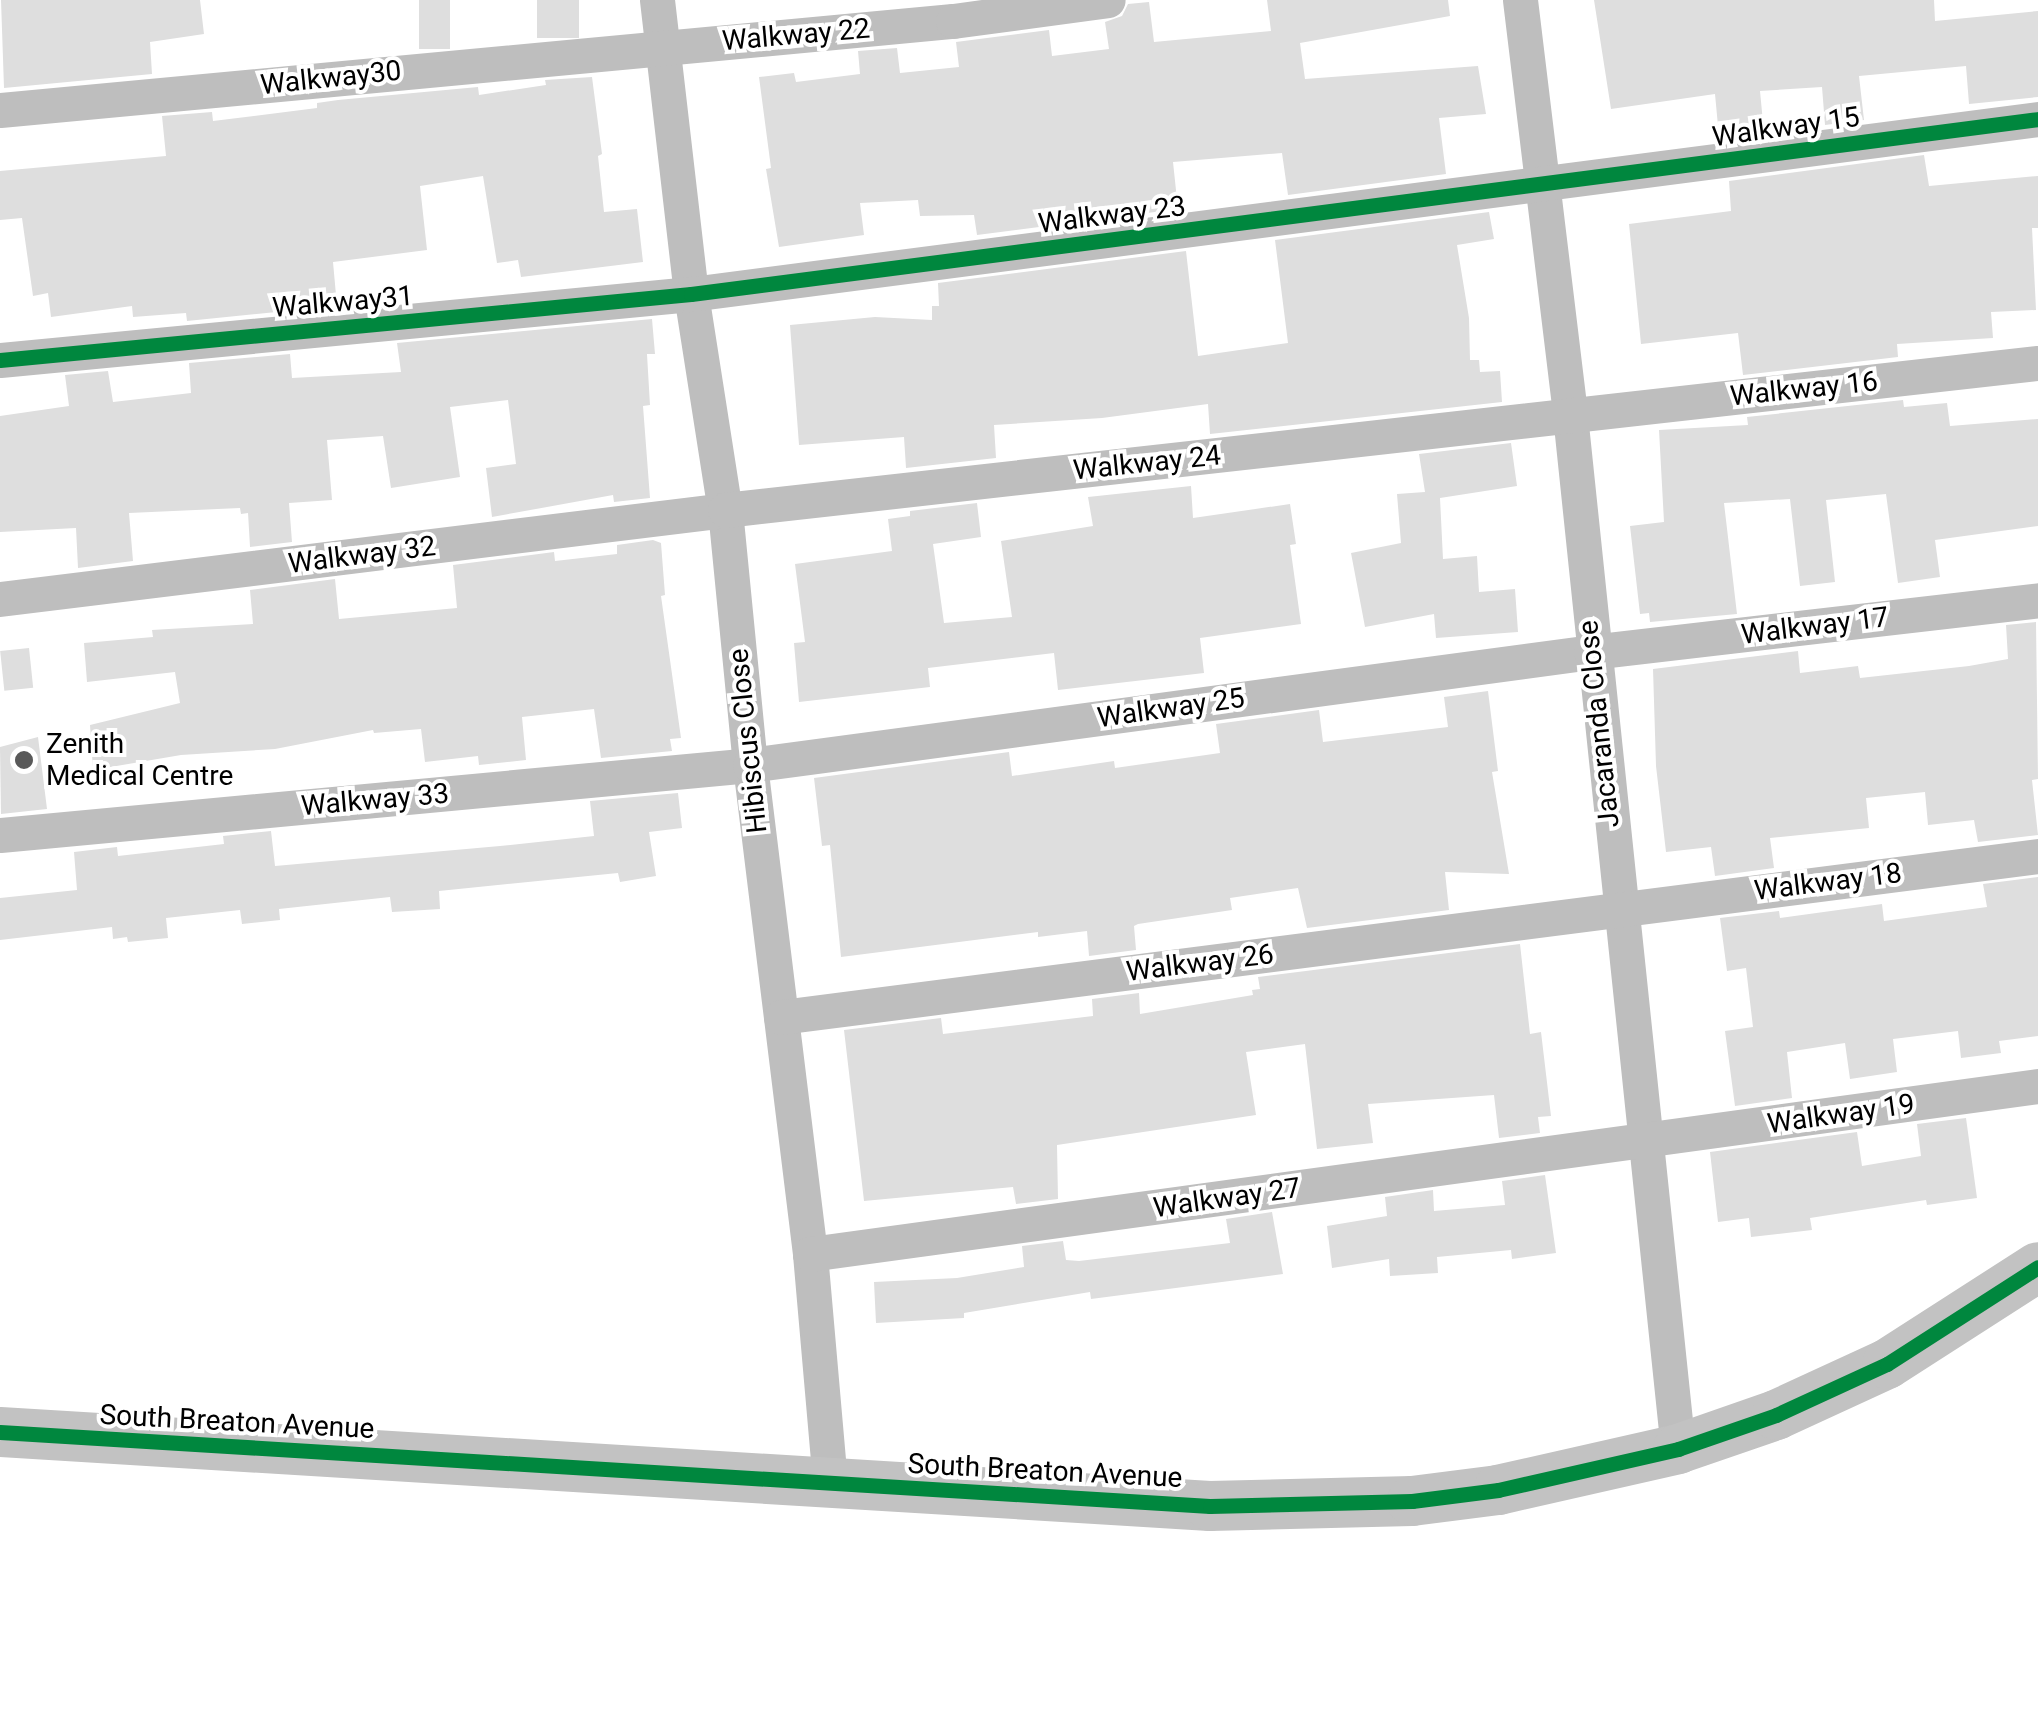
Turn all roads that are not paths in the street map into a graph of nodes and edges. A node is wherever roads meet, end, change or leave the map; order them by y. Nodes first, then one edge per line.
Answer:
1 (657, 0) edge
2 (1108, 0) edge
3 (1520, 0) edge
4 (663, 46) junction
5 (0, 110) edge
6 (2038, 119) edge
7 (1540, 185) junction
8 (691, 294) junction
9 (0, 360) edge
10 (2038, 362) edge
11 (1570, 416) junction
12 (725, 510) junction
13 (0, 599) edge
14 (2038, 600) edge
15 (1591, 652) junction
16 (750, 764) junction
17 (0, 834) edge
18 (2038, 856) edge
19 (1619, 908) junction
20 (780, 1016) junction
21 (2038, 1086) edge
22 (1644, 1143) junction
23 (810, 1254) junction
24 (2038, 1267) edge
25 (0, 1432) edge
26 (1678, 1449) junction
27 (830, 1482) junction

1 - 4 street, Hibiscus Close
2 - 4 street, Walkway 22
3 - 7 street, Jacaranda Close
4 - 5 street, Walkway30
4 - 8 street, Hibiscus Close
6 - 7 street, Walkway 15
7 - 8 street, Walkway 23
7 - 11 street, Jacaranda Close
8 - 9 street, Walkway31
8 - 12 street, Hibiscus Close
10 - 11 street, Walkway 16
11 - 12 street, Walkway 24
11 - 15 street, Jacaranda Close
12 - 13 street, Walkway 32
12 - 16 street, Hibiscus Close
14 - 15 street, Walkway 17
15 - 16 street, Walkway 25
15 - 19 street, Jacaranda Close
16 - 17 street, Walkway 33
16 - 20 street, Hibiscus Close
18 - 19 street, Walkway 18
19 - 20 street, Walkway 26
19 - 22 street, Jacaranda Close
20 - 23 street, Hibiscus Close
21 - 22 street, Walkway 19
22 - 23 street, Walkway 27
22 - 26 street, Jacaranda Close
23 - 27 street, Hibiscus Close
24 - 26 street, South Breaton Avenue
25 - 27 street, South Breaton Avenue
26 - 27 street, South Breaton Avenue

